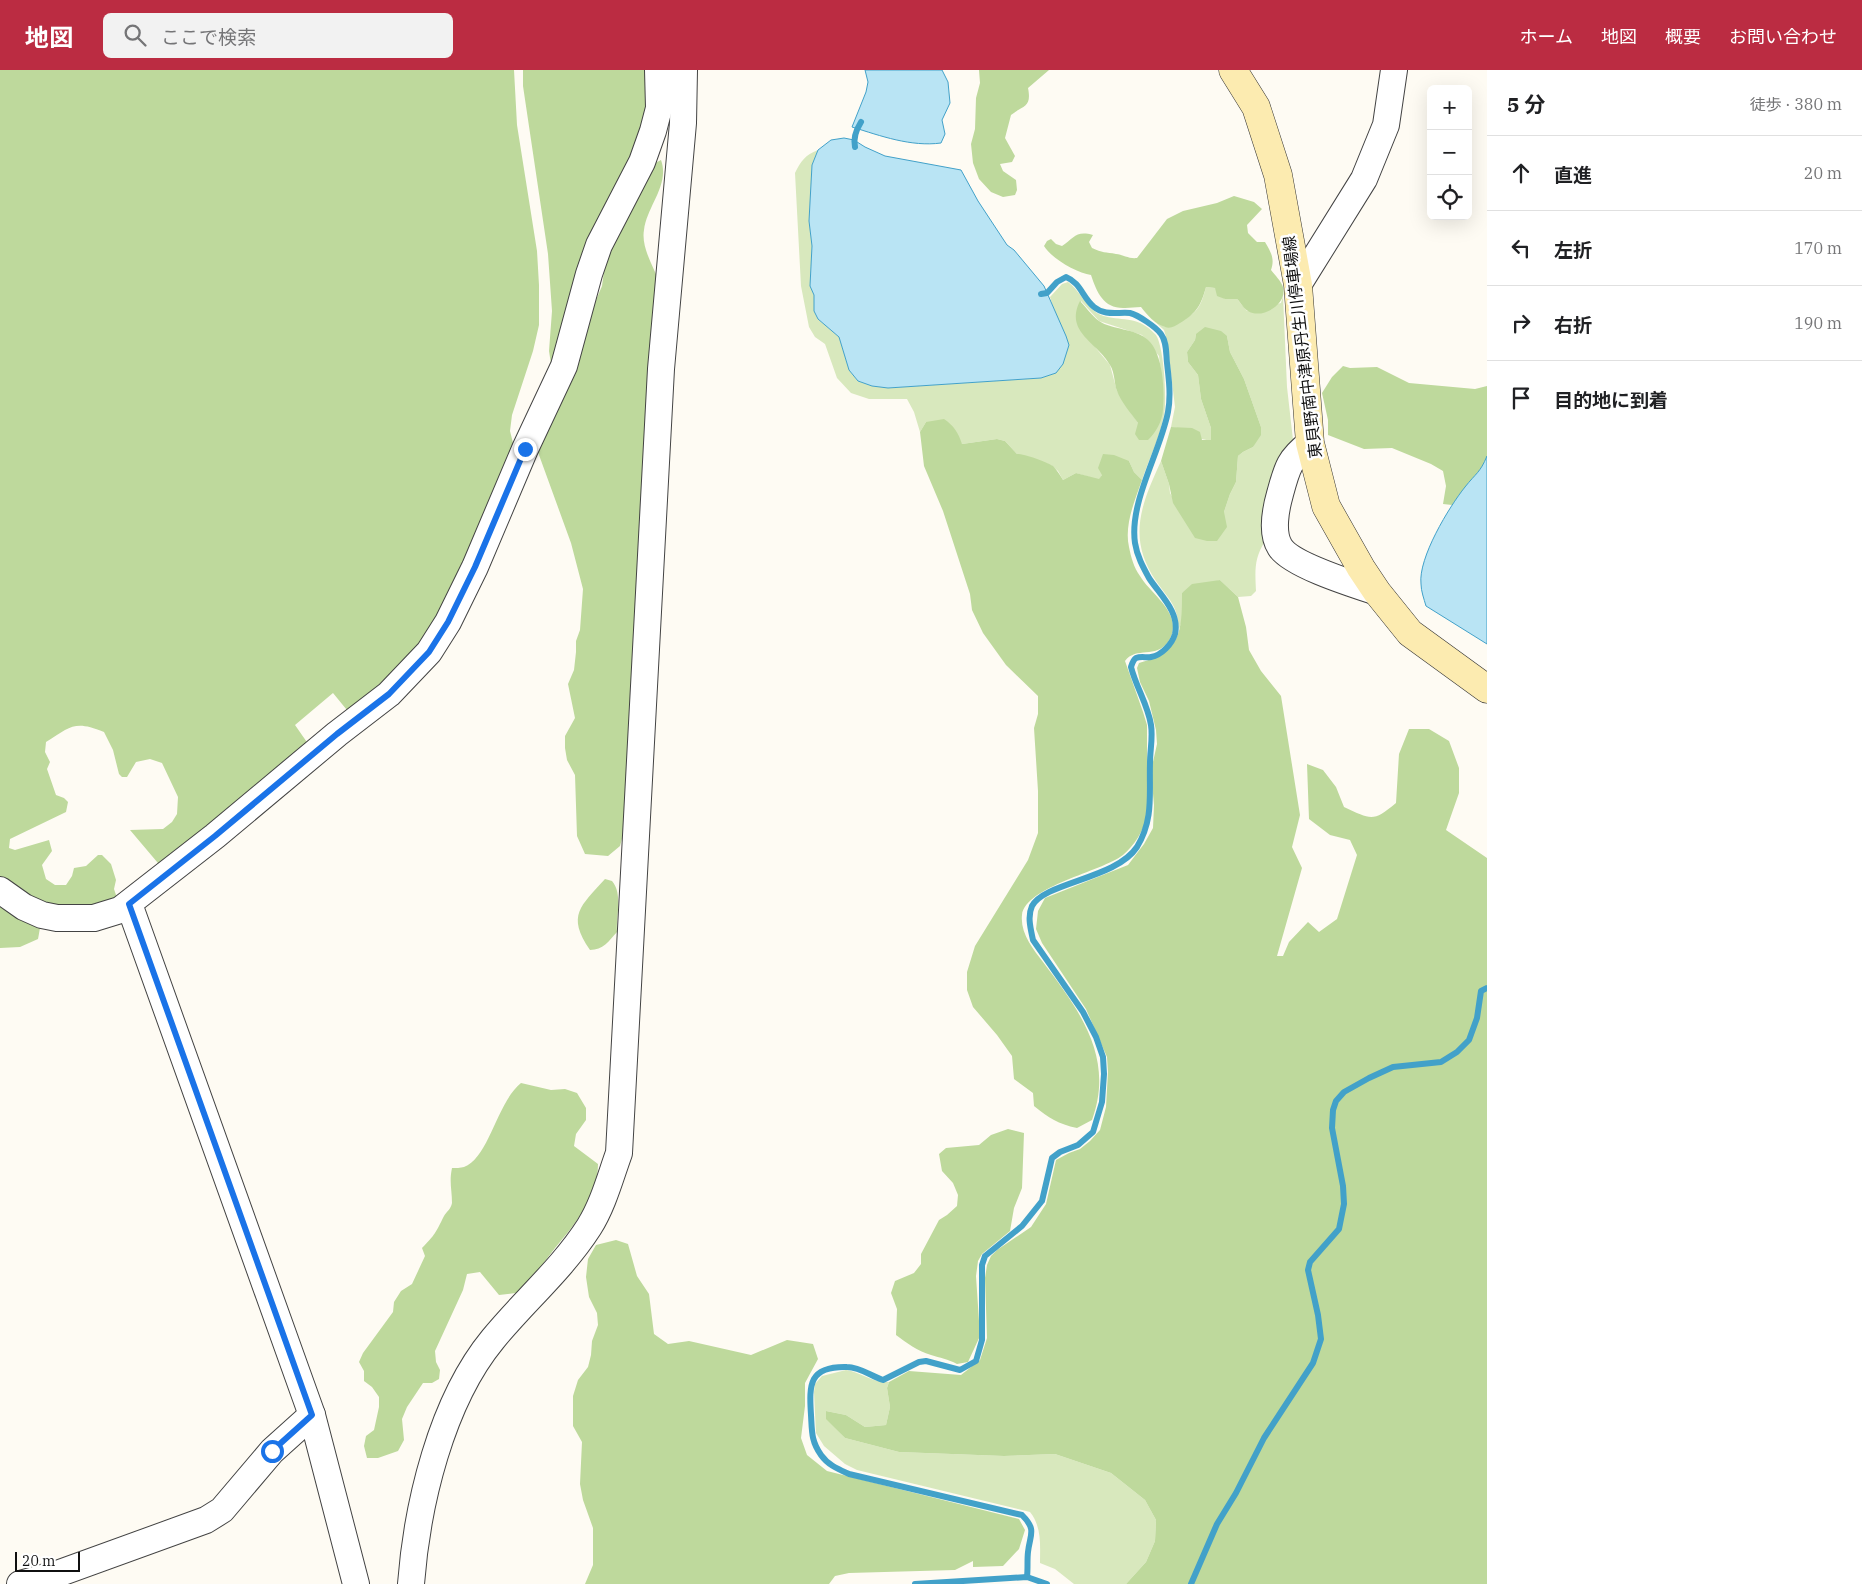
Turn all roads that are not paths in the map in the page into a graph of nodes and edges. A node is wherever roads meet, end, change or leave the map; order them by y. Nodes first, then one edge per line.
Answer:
1 (658, 70) edge
2 (684, 70) edge
3 (1232, 70) edge
4 (1394, 70) edge
5 (1298, 285) junction
6 (1310, 443) junction
7 (1376, 592) junction
8 (1487, 689) edge
9 (0, 890) edge
10 (129, 904) junction
11 (312, 1415) junction
12 (20, 1584) edge
13 (356, 1584) edge
14 (410, 1584) edge

1 - 10 street
2 - 14 street
3 - 5 main road, 東貝野南中津原丹生川停車場線
4 - 5 street
5 - 6 main road, 東貝野南中津原丹生川停車場線
6 - 7 main road, 東貝野南中津原丹生川停車場線
6 - 7 street
7 - 8 main road, 東貝野南中津原丹生川停車場線
9 - 10 street
10 - 11 street
11 - 12 street
11 - 13 street

